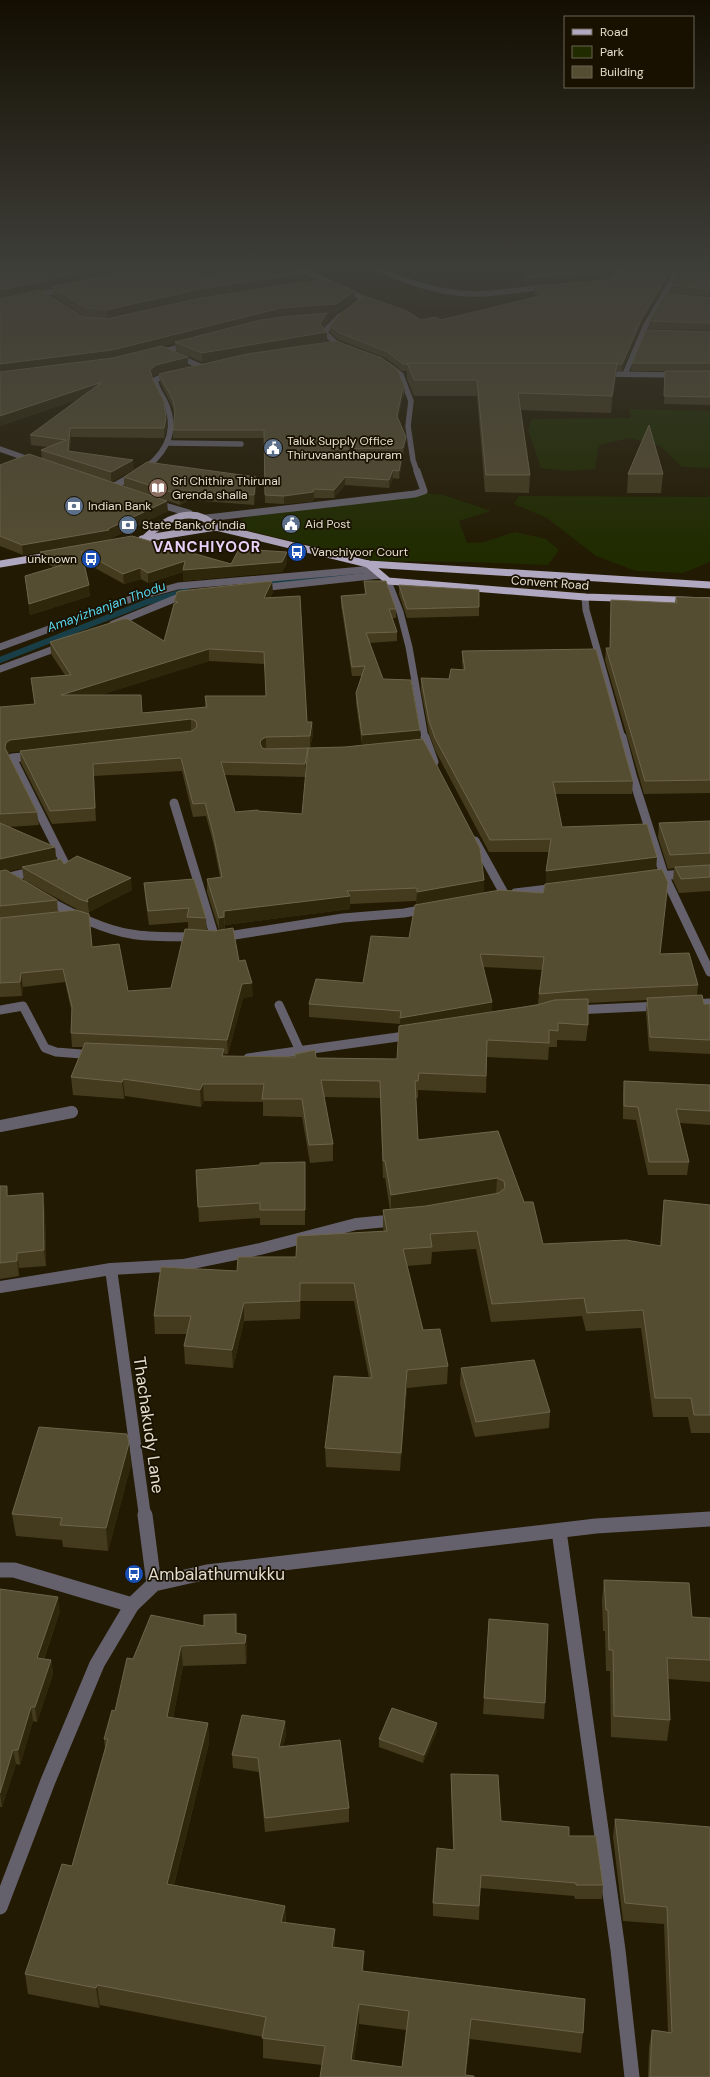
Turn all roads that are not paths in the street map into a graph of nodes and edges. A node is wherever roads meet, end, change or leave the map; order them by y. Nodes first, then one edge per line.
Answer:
1 (188, 361) edge
2 (631, 361) edge
3 (384, 362) edge
4 (207, 364) edge
5 (200, 366) junction
6 (187, 369) edge
7 (176, 372) edge
8 (594, 374) edge
9 (625, 374) junction
10 (687, 375) edge
11 (168, 443) junction
12 (241, 444) dead end
13 (0, 449) edge
14 (39, 463) edge
15 (118, 491) edge
16 (146, 500) edge
17 (189, 513) junction
18 (207, 518) junction
19 (216, 527) junction
20 (144, 539) junction
21 (136, 540) edge
22 (59, 554) edge
23 (0, 564) edge
24 (371, 567) junction
25 (380, 575) junction
26 (388, 581) junction
27 (710, 585) edge
28 (249, 590) edge
29 (195, 596) edge
30 (585, 597) junction
31 (710, 601) edge
32 (108, 627) edge
33 (72, 642) edge
34 (0, 647) edge
35 (0, 669) edge
36 (43, 755) edge
37 (440, 774) edge
38 (174, 803) dead end
39 (472, 835) edge
40 (710, 872) edge
41 (664, 875) junction
42 (649, 877) edge
43 (5, 878) edge
44 (19, 884) edge
45 (566, 887) edge
46 (36, 894) edge
47 (505, 895) junction
48 (489, 897) edge
49 (435, 907) edge
50 (78, 917) junction
51 (63, 919) edge
52 (215, 938) junction
53 (710, 972) edge
54 (710, 1003) edge
55 (279, 1005) dead end
56 (0, 1010) edge
57 (560, 1011) edge
58 (425, 1032) edge
59 (300, 1051) junction
60 (106, 1055) edge
61 (235, 1059) edge
62 (72, 1112) dead end
63 (0, 1126) edge
64 (410, 1218) edge
65 (111, 1269) junction
66 (0, 1287) edge
67 (710, 1519) edge
68 (559, 1530) junction
69 (0, 1570) edge
70 (154, 1584) junction
71 (132, 1605) junction
72 (0, 1907) edge
73 (632, 2077) edge

1 - 5 street
2 - 9 street
3 - 18 street
4 - 5 street
5 - 6 street
7 - 11 street
8 - 9 street
9 - 10 street
11 - 12 street
11 - 15 street
13 - 14 street
16 - 17 street
17 - 18 main road
17 - 20 main road
18 - 19 main road
19 - 20 main road
19 - 24 main road
20 - 21 main road
22 - 23 main road
24 - 25 main road
24 - 27 main road
24 - 34 street
25 - 26 main road
25 - 28 street
26 - 30 main road, Convent Road
26 - 37 street
29 - 32 street
30 - 31 main road, Convent Road
30 - 41 street
33 - 35 street
36 - 43 street
38 - 52 street
39 - 47 street
40 - 41 street
41 - 42 street
41 - 53 street
43 - 44 street
45 - 47 street
46 - 50 street
47 - 48 street
49 - 52 street
50 - 51 street
50 - 52 street
54 - 57 street
55 - 59 street
56 - 60 street
58 - 59 street
59 - 61 street
62 - 63 street
64 - 65 street
65 - 66 street
65 - 70 street, Thachakudy Lane
67 - 68 street
68 - 70 street
68 - 73 street
69 - 71 street
70 - 71 street
71 - 72 street

